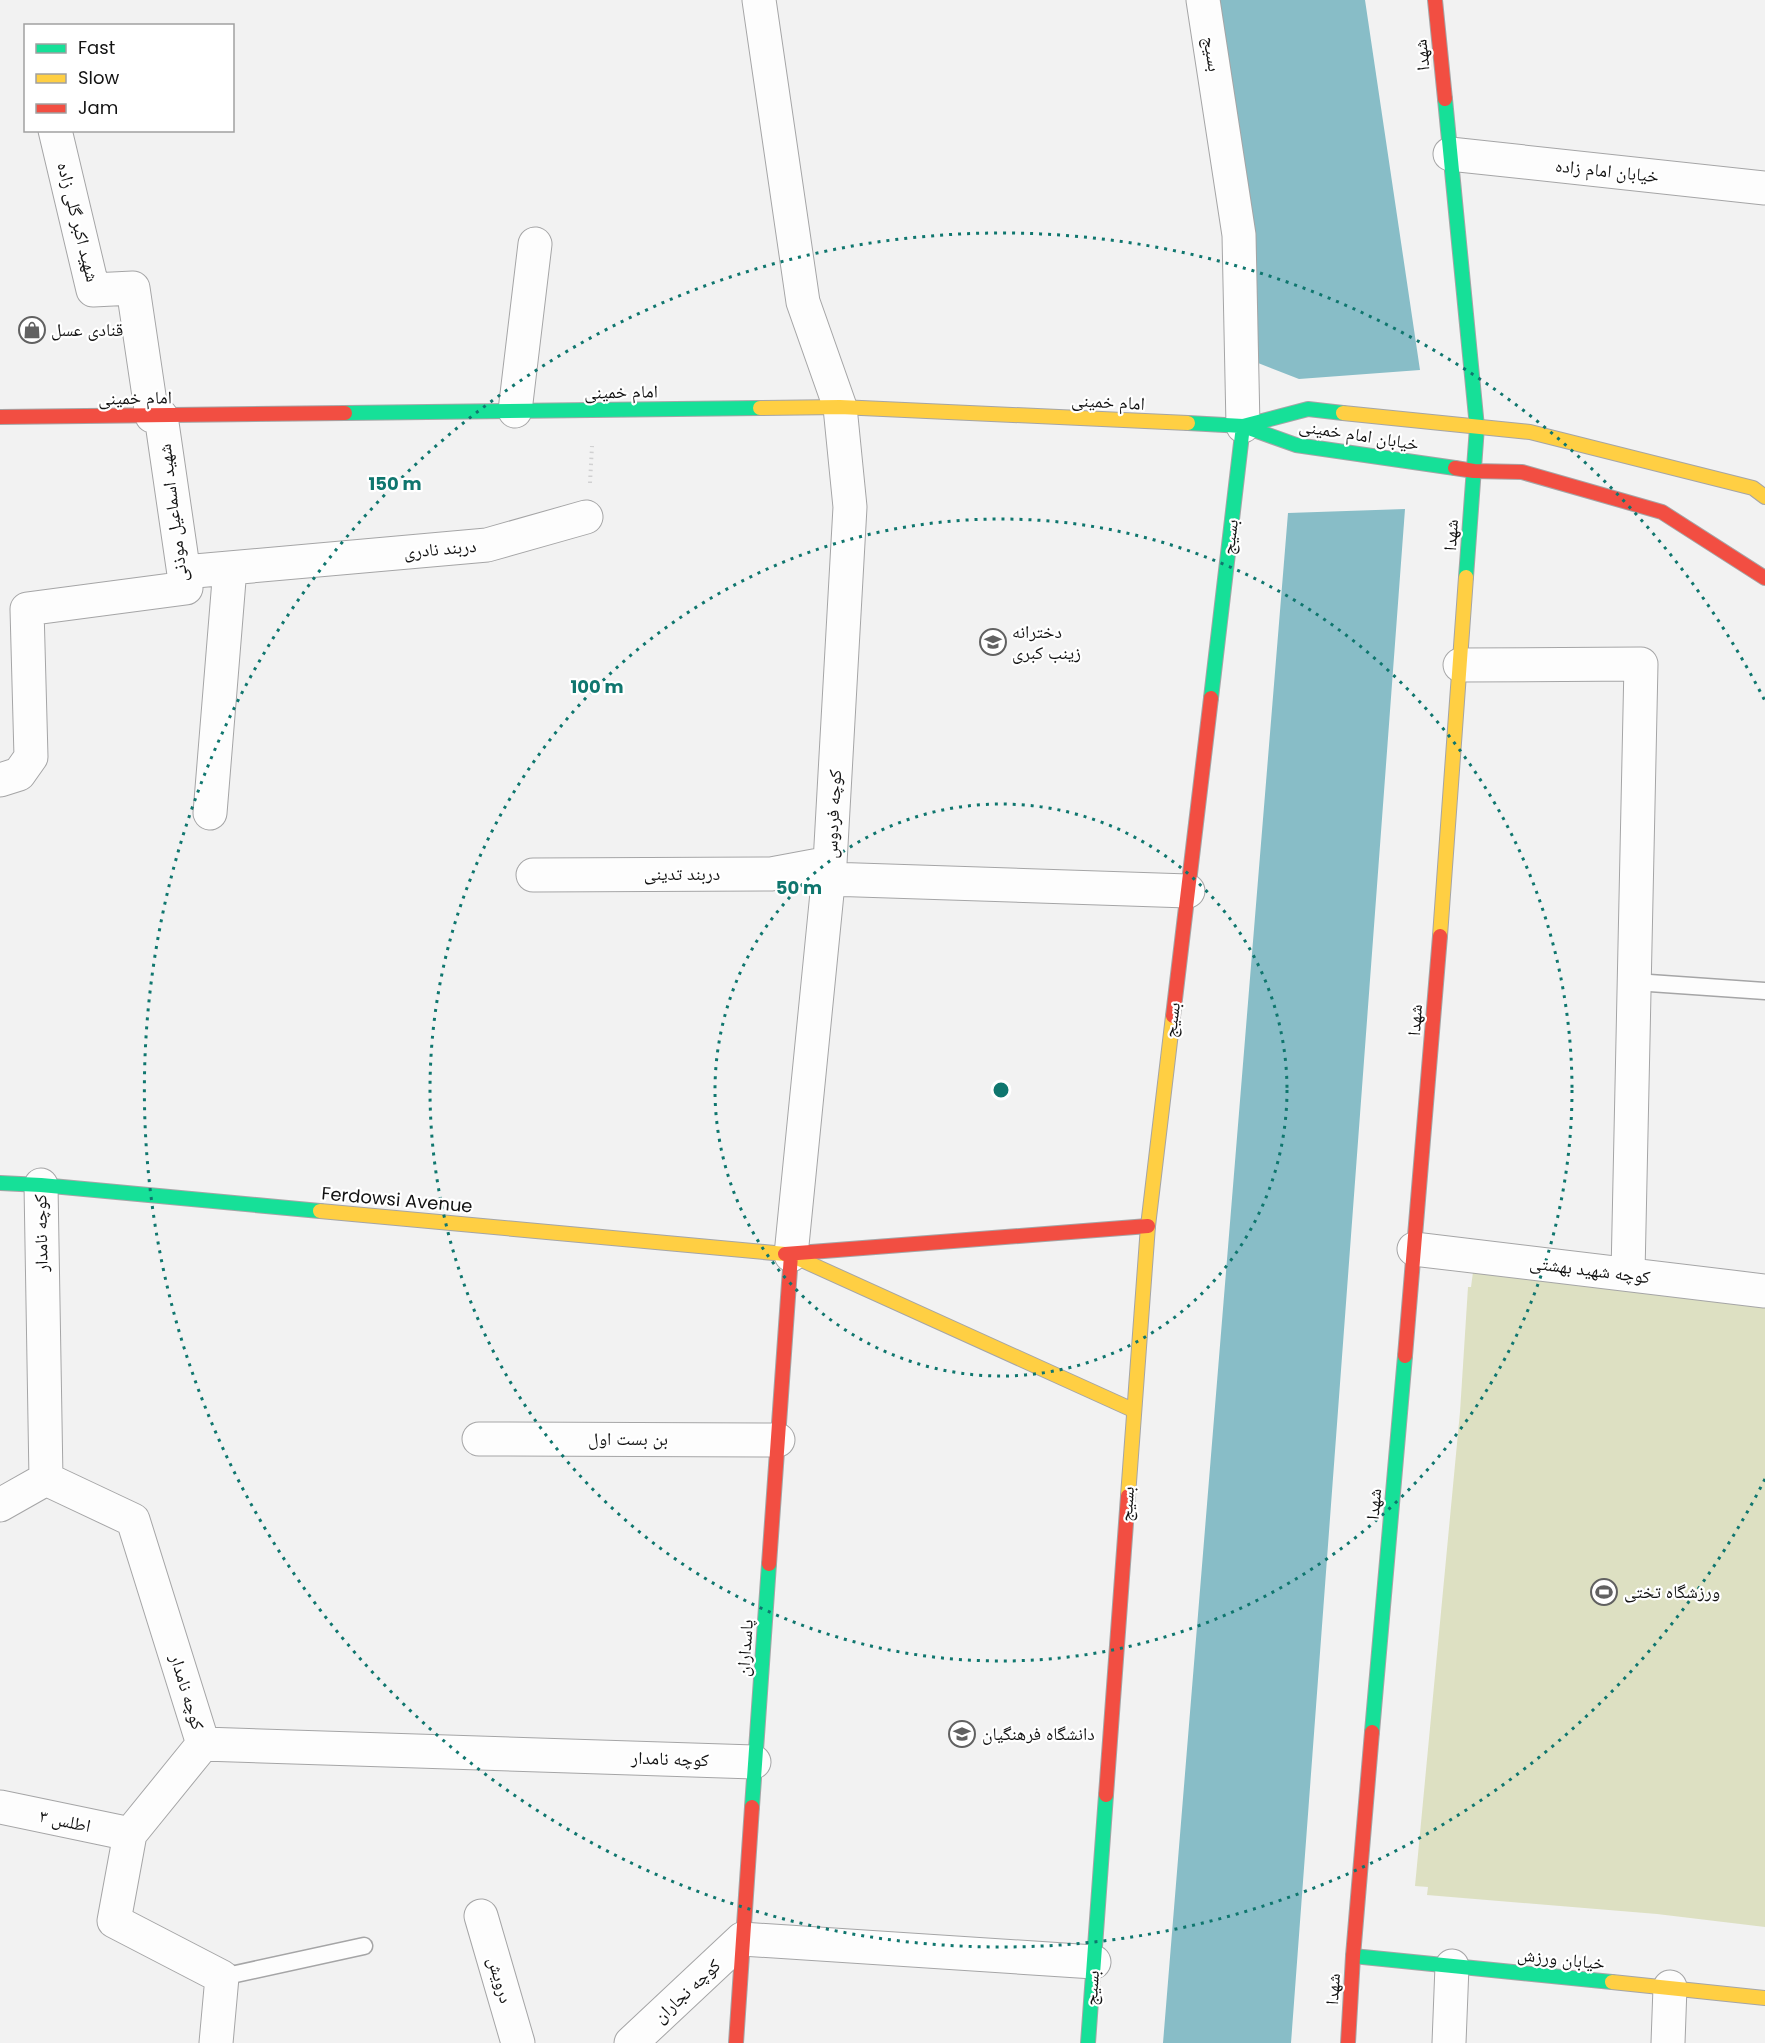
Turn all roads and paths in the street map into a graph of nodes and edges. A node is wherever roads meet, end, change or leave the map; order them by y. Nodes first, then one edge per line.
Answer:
1 (759, 0) edge
2 (1203, 0) edge
3 (1435, 0) edge
4 (55, 132) edge
5 (1450, 154) junction
6 (1765, 188) edge
7 (535, 244) dead end
8 (840, 407) junction
9 (592, 410) junction
10 (515, 411) junction
11 (156, 416) junction
12 (0, 417) edge
13 (1243, 426) junction
14 (1477, 427) junction
15 (1474, 471) junction
16 (1765, 496) edge
17 (586, 517) joint
18 (230, 568) junction
19 (184, 572) junction
20 (1765, 578) edge
21 (1460, 665) junction
22 (0, 780) edge
23 (210, 813) dead end
24 (829, 871) junction
25 (533, 875) dead end
26 (1188, 891) junction
27 (1635, 982) junction
28 (1765, 991) edge
29 (0, 1183) edge
30 (41, 1185) junction
31 (1148, 1226) junction
32 (1414, 1249) junction
33 (791, 1255) junction
34 (1628, 1274) junction
35 (1765, 1291) edge
36 (1133, 1410) junction
37 (479, 1439) dead end
38 (778, 1440) junction
39 (46, 1479) junction
40 (0, 1504) edge
41 (203, 1744) junction
42 (754, 1762) junction
43 (0, 1807) edge
44 (130, 1834) junction
45 (481, 1916) dead end
46 (742, 1939) junction
47 (364, 1946) dead end
48 (1353, 1956) junction
49 (1094, 1962) junction
50 (1452, 1966) junction
51 (222, 1977) junction
52 (1670, 1987) junction
53 (1765, 1998) edge
54 (216, 2043) edge
55 (518, 2043) edge
56 (631, 2043) edge
57 (736, 2043) edge
58 (1088, 2043) edge
59 (1348, 2043) edge
60 (1449, 2043) edge
61 (1668, 2043) edge

1 - 8 street, کوچه فردوس
2 - 13 street, بسیج
3 - 5 street, شهدا
4 - 11 street, شهید اکبر گلی زاده
5 - 6 street, خیابان امام زاده
5 - 14 street, شهدا
7 - 10 street
8 - 9 street, امام خمینی
8 - 13 street, امام خمینی
8 - 24 street, کوچه فردوس
9 - 10 street, امام خمینی
9 - 17 path
10 - 11 street, امام خمینی
11 - 12 street, امام خمینی
11 - 19 street, شهید اسماعیل موذنی
13 - 14 street, خیابان امام خمینی
13 - 15 street, خیابان امام خمینی
13 - 26 street, بسیج
14 - 15 street, شهدا
14 - 16 street, خیابان امام خمینی
15 - 20 street, خیابان امام خمینی
15 - 21 street, شهدا
17 - 18 street, دربند نادری
18 - 19 street, دربند نادری
18 - 23 street
19 - 22 street, شهید اسماعیل موذنی
21 - 27 street
21 - 32 street, شهدا
24 - 25 street, دربند تدینی
24 - 26 street, دربند تدینی
24 - 33 street, کوچه فردوس
26 - 31 street, بسیج
27 - 28 lane
27 - 34 street
29 - 30 street, Ferdowsi Avenue
30 - 33 street, Ferdowsi Avenue
30 - 39 street, کوچه نامدار
31 - 33 street
31 - 36 street, بسیج
32 - 34 street, کوچه شهید بهشتی
32 - 48 street, شهدا
33 - 36 street
33 - 38 street, پاسداران
34 - 35 street, کوچه شهید بهشتی
36 - 49 street, بسیج
37 - 38 street, بن بست اول
38 - 42 street, پاسداران
39 - 40 street
39 - 41 street, کوچه نامدار
41 - 42 street, کوچه نامدار
41 - 44 street
42 - 46 street, پاسداران
43 - 44 street, اطلس ۳
44 - 51 street
45 - 55 street, درویش
46 - 49 street
46 - 56 street, کوچه نجاران
46 - 57 street, پاسداران
47 - 51 lane
48 - 50 street, خیابان ورزش
48 - 59 street, شهدا
49 - 58 street, بسیج
50 - 52 street, خیابان ورزش
50 - 60 street
51 - 54 street
52 - 53 street, خیابان ورزش
52 - 61 street

